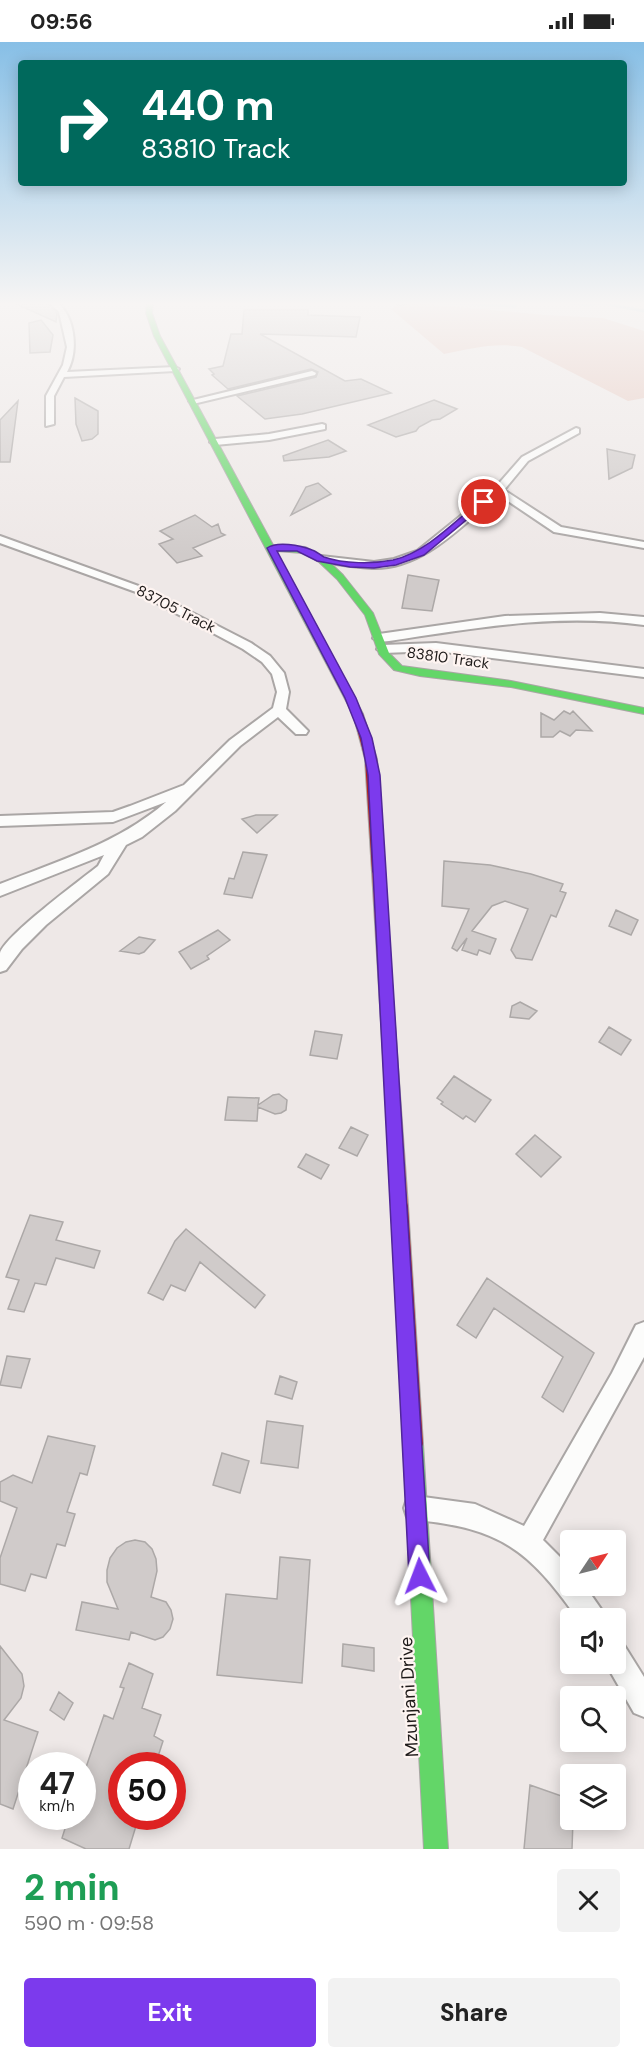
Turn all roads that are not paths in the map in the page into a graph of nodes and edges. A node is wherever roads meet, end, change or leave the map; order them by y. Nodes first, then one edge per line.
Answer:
1 (55, 386) edge
2 (185, 386) edge
3 (255, 386) edge
4 (192, 401) junction
5 (50, 424) dead end
6 (322, 427) dead end
7 (576, 431) dead end
8 (215, 442) junction
9 (498, 491) junction
10 (0, 539) edge
11 (644, 545) edge
12 (271, 548) junction
13 (321, 559) junction
14 (644, 621) edge
15 (381, 644) junction
16 (644, 673) edge
17 (279, 710) junction
18 (644, 711) edge
19 (301, 731) dead end
20 (194, 784) junction
21 (0, 821) edge
22 (120, 842) junction
23 (0, 890) edge
24 (0, 965) edge
25 (644, 1333) edge
26 (416, 1508) junction
27 (528, 1543) junction
28 (585, 1608) edge
29 (626, 1673) edge
30 (644, 1703) edge
31 (436, 1849) edge

1 - 5 street
2 - 4 main road, Mzunjani Drive
3 - 4 street
4 - 8 main road, Mzunjani Drive
6 - 8 street
7 - 9 street
8 - 12 main road, Mzunjani Drive
9 - 11 street
9 - 13 street
10 - 17 street, 83705 Track
12 - 13 main road, 83810 Track
12 - 26 main road, Mzunjani Drive
13 - 15 main road, 83810 Track
14 - 15 street
15 - 16 street
15 - 18 main road, 83810 Track
17 - 19 street
17 - 20 street
20 - 21 street
20 - 22 street
22 - 23 street
22 - 24 street
25 - 27 street
26 - 27 street
26 - 31 main road, Mzunjani Drive
27 - 28 street
29 - 30 street

